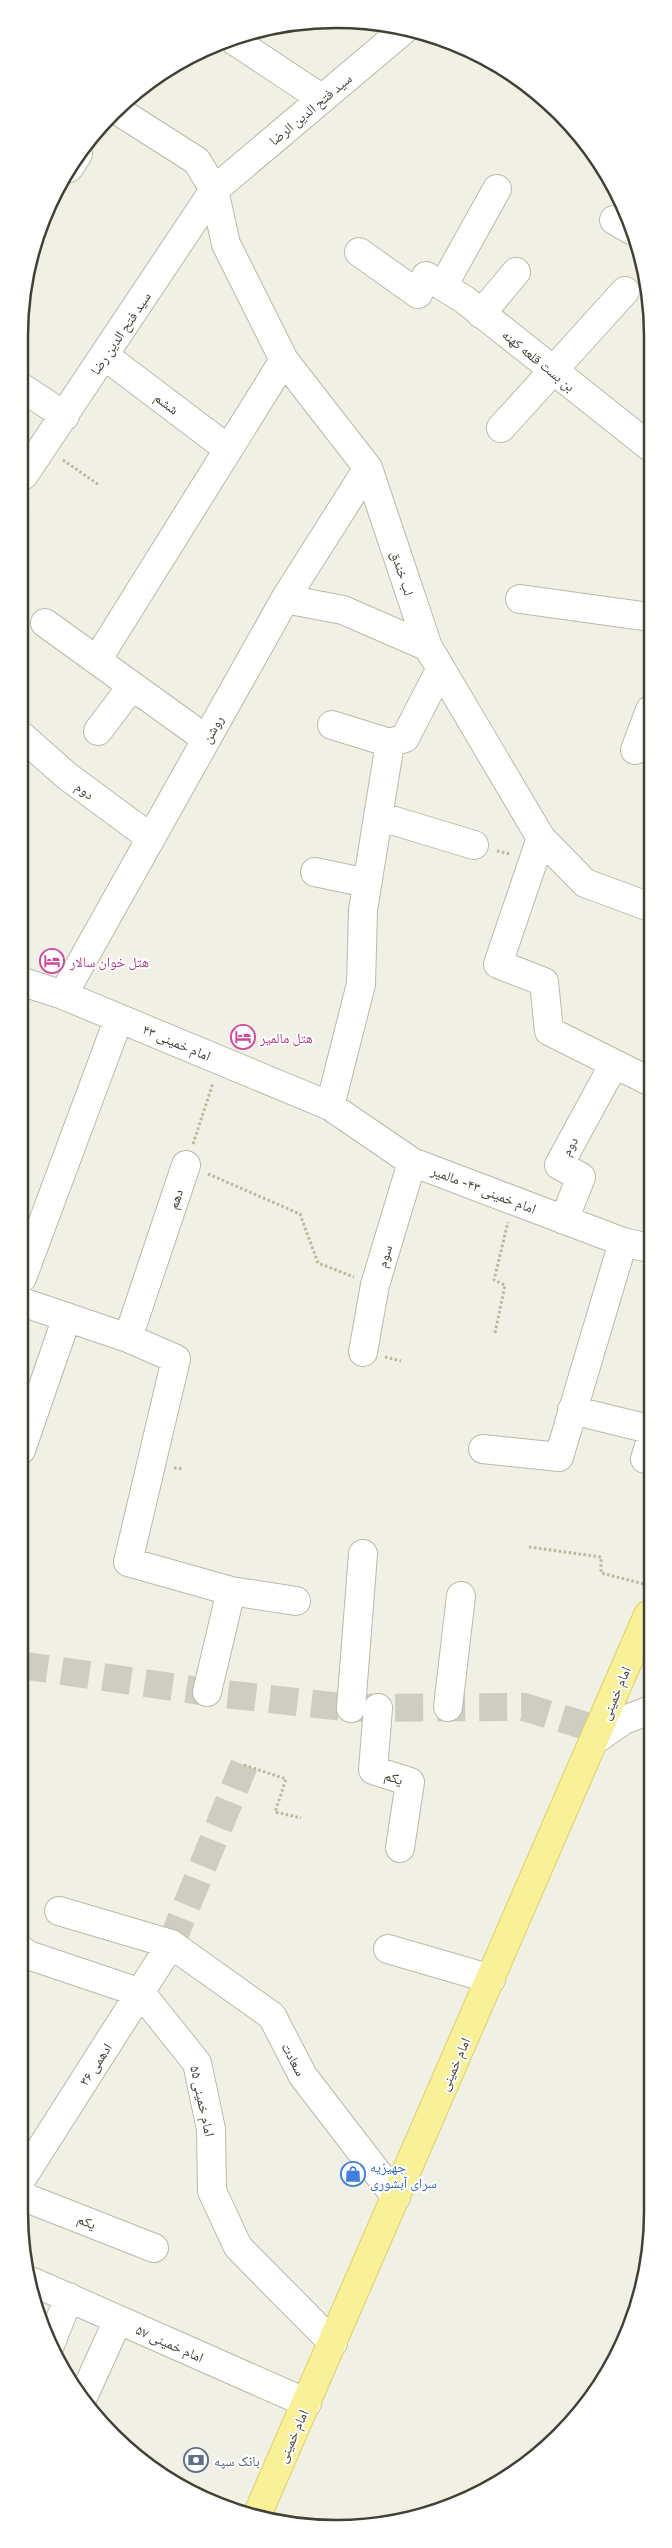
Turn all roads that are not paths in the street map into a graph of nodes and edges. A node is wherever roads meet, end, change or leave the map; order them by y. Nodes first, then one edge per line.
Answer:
1 (399, 34) edge
2 (239, 43) edge
3 (321, 98) junction
4 (123, 114) edge
5 (497, 189) dead end
6 (214, 190) junction
7 (359, 252) dead end
8 (516, 272) dead end
9 (435, 281) junction
10 (625, 291) dead end
11 (481, 314) junction
12 (105, 356) junction
13 (284, 360) junction
14 (552, 370) junction
15 (28, 393) edge
16 (65, 416) junction
17 (501, 428) dead end
18 (644, 442) edge
19 (228, 450) junction
20 (368, 468) junction
21 (28, 469) edge
22 (520, 598) dead end
23 (285, 599) junction
24 (644, 616) edge
25 (46, 623) dead end
26 (434, 658) junction
27 (97, 660) junction
28 (132, 686) junction
29 (332, 725) dead end
30 (644, 726) edge
31 (98, 731) dead end
32 (206, 739) junction
33 (28, 741) edge
34 (390, 743) junction
35 (635, 750) dead end
36 (378, 816) junction
37 (151, 838) junction
38 (474, 845) road end
39 (537, 849) junction
40 (315, 872) dead end
41 (367, 883) junction
42 (644, 905) edge
43 (28, 984) edge
44 (64, 995) junction
45 (120, 1018) junction
46 (614, 1064) junction
47 (644, 1079) edge
48 (330, 1106) junction
49 (412, 1162) junction
50 (186, 1165) road end
51 (564, 1220) junction
52 (623, 1242) junction
53 (644, 1247) edge
54 (28, 1262) edge
55 (28, 1304) edge
56 (67, 1317) junction
57 (128, 1338) junction
58 (363, 1352) dead end
59 (572, 1410) junction
60 (644, 1427) edge
61 (28, 1430) edge
62 (483, 1449) dead end
63 (363, 1554) dead end
64 (231, 1591) junction
65 (461, 1596) dead end
66 (296, 1601) dead end
67 (644, 1637) edge
68 (641, 1653) edge
69 (207, 1692) dead end
70 (448, 1707) dead end
71 (351, 1708) dead end
72 (378, 1708) dead end
73 (644, 1712) edge
74 (595, 1740) junction
75 (400, 1848) dead end
76 (59, 1910) dead end
77 (171, 1944) junction
78 (388, 1949) dead end
79 (28, 1955) edge
80 (491, 1979) junction
81 (141, 1993) junction
82 (28, 2169) edge
83 (396, 2197) junction
84 (28, 2198) edge
85 (154, 2248) dead end
86 (36, 2283) edge
87 (69, 2297) junction
88 (118, 2320) junction
89 (54, 2336) edge
90 (333, 2343) junction
91 (85, 2392) edge
92 (307, 2403) junction
93 (259, 2511) edge

1 - 3 street, سید فتح الدین الرضا
2 - 3 street
3 - 6 street, سید فتح الدین الرضا
4 - 6 street, لب خندق
5 - 9 street
6 - 12 street, سید فتح الدین رضا
6 - 13 street, لب خندق
7 - 9 street
8 - 11 street
9 - 11 street, بن بست قلعه کهنه
10 - 14 street
11 - 14 street, بن بست قلعه کهنه
12 - 16 street, سید فتح الدین رضا
12 - 19 street, ششم
13 - 19 street
13 - 20 street, لب خندق
14 - 17 street
14 - 18 street, بن بست قلعه کهنه
15 - 16 street
16 - 21 street, سید فتح الدین رضا
19 - 27 street
20 - 23 street, روشن
20 - 26 street, لب خندق
22 - 24 street
23 - 26 street
23 - 32 street, روشن
25 - 27 street
26 - 34 street
26 - 39 street, لب خندق
27 - 28 street
28 - 31 street
28 - 32 street
29 - 34 street
30 - 35 street
32 - 37 street, روشن
33 - 37 street, دوم
34 - 36 street
36 - 38 street
36 - 41 street
37 - 44 street, روشن
39 - 42 street, لب خندق
39 - 46 street
40 - 41 street
41 - 48 street
43 - 44 street, امام خمینی ۴۳
44 - 45 street, امام خمینی ۴۳
45 - 48 street, امام خمینی ۴۳
45 - 54 street
46 - 47 street
46 - 51 street, دوم
48 - 49 street, امام خمینی ۴۳- مالمیر
49 - 51 street, امام خمینی ۴۳- مالمیر
49 - 58 street, سوم
50 - 57 street, دهم
51 - 52 street, امام خمینی ۴۳- مالمیر
52 - 53 street, امام خمینی ۴۳- مالمیر
52 - 59 street
55 - 56 street
56 - 57 street
56 - 61 street
57 - 64 street
59 - 60 street
59 - 62 street
63 - 71 street
64 - 66 street
64 - 69 street
65 - 70 street
67 - 68 main road, امام خمینی
68 - 74 main road, امام خمینی
72 - 75 street, یکم
73 - 74 street
74 - 80 main road, امام خمینی
76 - 77 street, سعادت
77 - 81 street, ادهمی ۳۶
77 - 83 street, سعادت
78 - 80 street
79 - 81 street
80 - 83 main road, امام خمینی
81 - 82 street, ادهمی ۳۶
81 - 90 street, امام خمینی ۵۵
83 - 90 main road, امام خمینی
84 - 85 street, یکم
86 - 87 street, امام خمینی ۵۷
87 - 88 street, امام خمینی ۵۷
87 - 89 street
88 - 91 street
88 - 92 street, امام خمینی ۵۷
90 - 92 main road, امام خمینی
92 - 93 main road, امام خمینی

